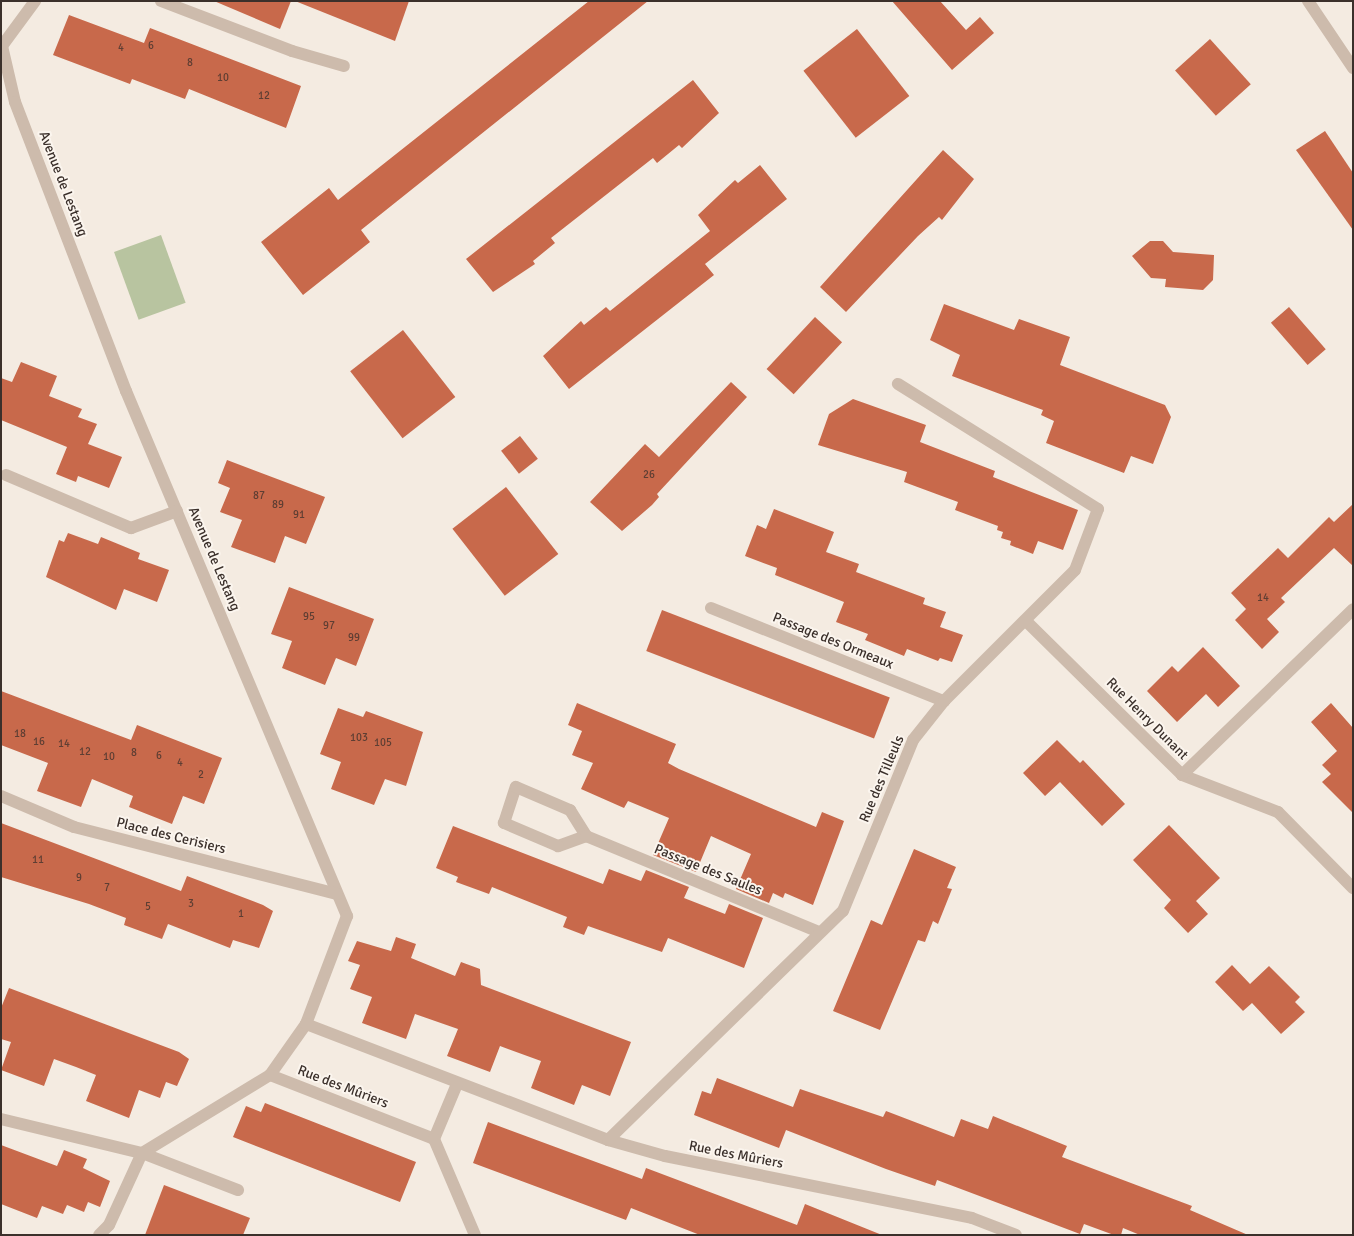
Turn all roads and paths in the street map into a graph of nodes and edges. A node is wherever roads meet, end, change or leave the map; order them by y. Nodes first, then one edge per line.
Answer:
1 (35, 1) edge
2 (161, 1) edge
3 (1308, 1) edge
4 (2, 45) edge
5 (344, 66) dead end
6 (1353, 68) edge
7 (898, 384) dead end
8 (6, 475) dead end
9 (177, 511) junction
10 (711, 608) dead end
11 (1353, 609) edge
12 (1027, 622) junction
13 (944, 701) junction
14 (1182, 775) junction
15 (1, 796) edge
16 (586, 836) junction
17 (1353, 888) edge
18 (337, 894) junction
19 (819, 932) junction
20 (306, 1024) junction
21 (270, 1075) junction
22 (457, 1084) junction
23 (1, 1120) edge
24 (434, 1139) junction
25 (608, 1140) junction
26 (142, 1153) junction
27 (238, 1190) dead end
28 (99, 1235) edge
29 (475, 1235) edge
30 (1016, 1235) edge

1 - 4 street
2 - 5 street
3 - 6 street
4 - 9 street, Avenue de Lestang
7 - 12 street, Rue des Tilleuls
8 - 9 street
9 - 18 street, Avenue de Lestang
10 - 13 street, Passage des Ormeaux
11 - 14 street
12 - 13 street, Rue des Tilleuls
12 - 14 street, Rue Henry Dunant
13 - 19 street, Rue des Tilleuls
14 - 17 street, Rue Henry Dunant
15 - 18 street, Place des Cerisiers
16 - 16 street
16 - 19 street, Passage des Saules
18 - 20 street, Avenue de Lestang
19 - 25 street, Rue des Tilleuls
20 - 21 street, Avenue de Lestang
20 - 22 street, Rue des Mûriers
21 - 24 street, Rue des Mûriers
21 - 26 street
22 - 24 street
22 - 25 street, Rue des Mûriers
23 - 26 street
24 - 29 street
25 - 30 street, Rue des Mûriers
26 - 27 street
26 - 28 street

